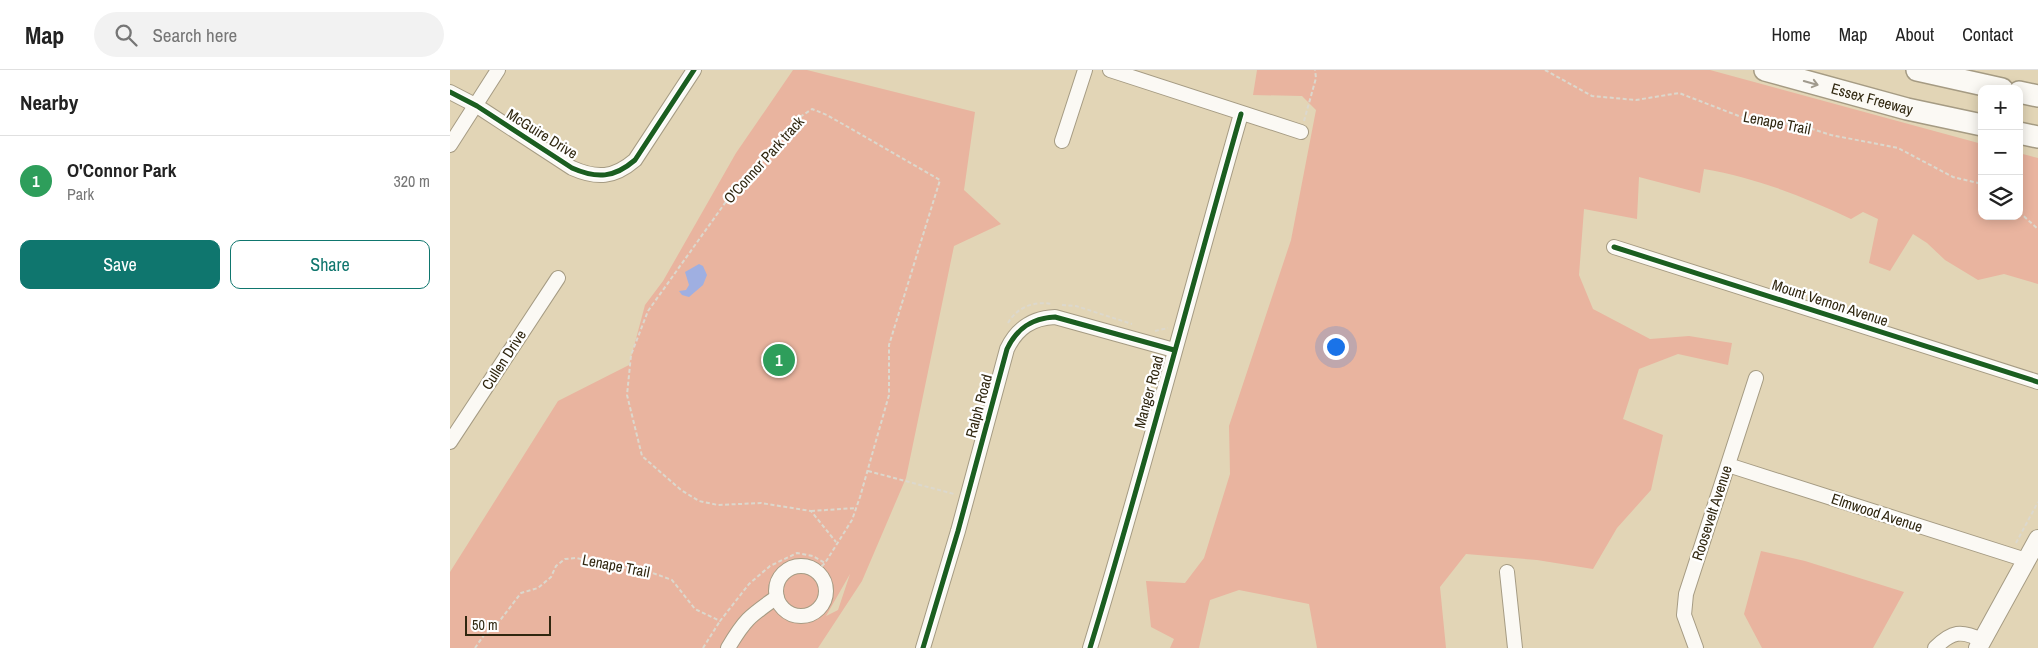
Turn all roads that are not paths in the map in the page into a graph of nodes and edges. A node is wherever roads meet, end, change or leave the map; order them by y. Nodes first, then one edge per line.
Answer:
1 (498, 70) edge
2 (694, 70) edge
3 (1085, 70) edge
4 (1110, 70) edge
5 (1765, 70) edge
6 (1917, 70) edge
7 (1984, 85) edge
8 (450, 92) edge
9 (2023, 93) edge
10 (2038, 96) edge
11 (477, 106) junction
12 (1241, 114) junction
13 (1978, 124) edge
14 (1301, 132) road end
15 (2023, 134) edge
16 (2038, 136) edge
17 (1062, 141) dead end
18 (450, 146) edge
19 (1614, 247) dead end
20 (558, 278) dead end
21 (1174, 350) junction
22 (1756, 378) dead end
23 (2038, 382) edge
24 (450, 442) edge
25 (1728, 466) junction
26 (2038, 539) edge
27 (2026, 560) junction
28 (1507, 572) dead end
29 (777, 597) junction
30 (1980, 644) edge
31 (728, 648) edge
32 (923, 648) edge
33 (1090, 648) edge
34 (1515, 648) edge
35 (1696, 648) edge
36 (1935, 648) edge

1 - 11 street
2 - 11 street, McGuire Drive
3 - 17 street
4 - 12 street
5 -> 13 highway, Essex Freeway
6 - 7 highway
8 - 11 street, McGuire Drive
9 - 10 highway
11 - 18 street
12 - 14 street
12 - 21 street, Manger Road
15 - 16 highway
19 - 23 street, Mount Vernon Avenue
20 - 24 street, Cullen Drive
21 - 32 street, Ralph Road
21 - 33 street, Manger Road
22 - 25 street, Roosevelt Avenue
25 - 27 street, Elmwood Avenue
25 - 35 street, Roosevelt Avenue
26 - 27 main road
27 - 30 main road
28 - 34 street
29 - 29 street
29 - 31 street
30 - 36 street

